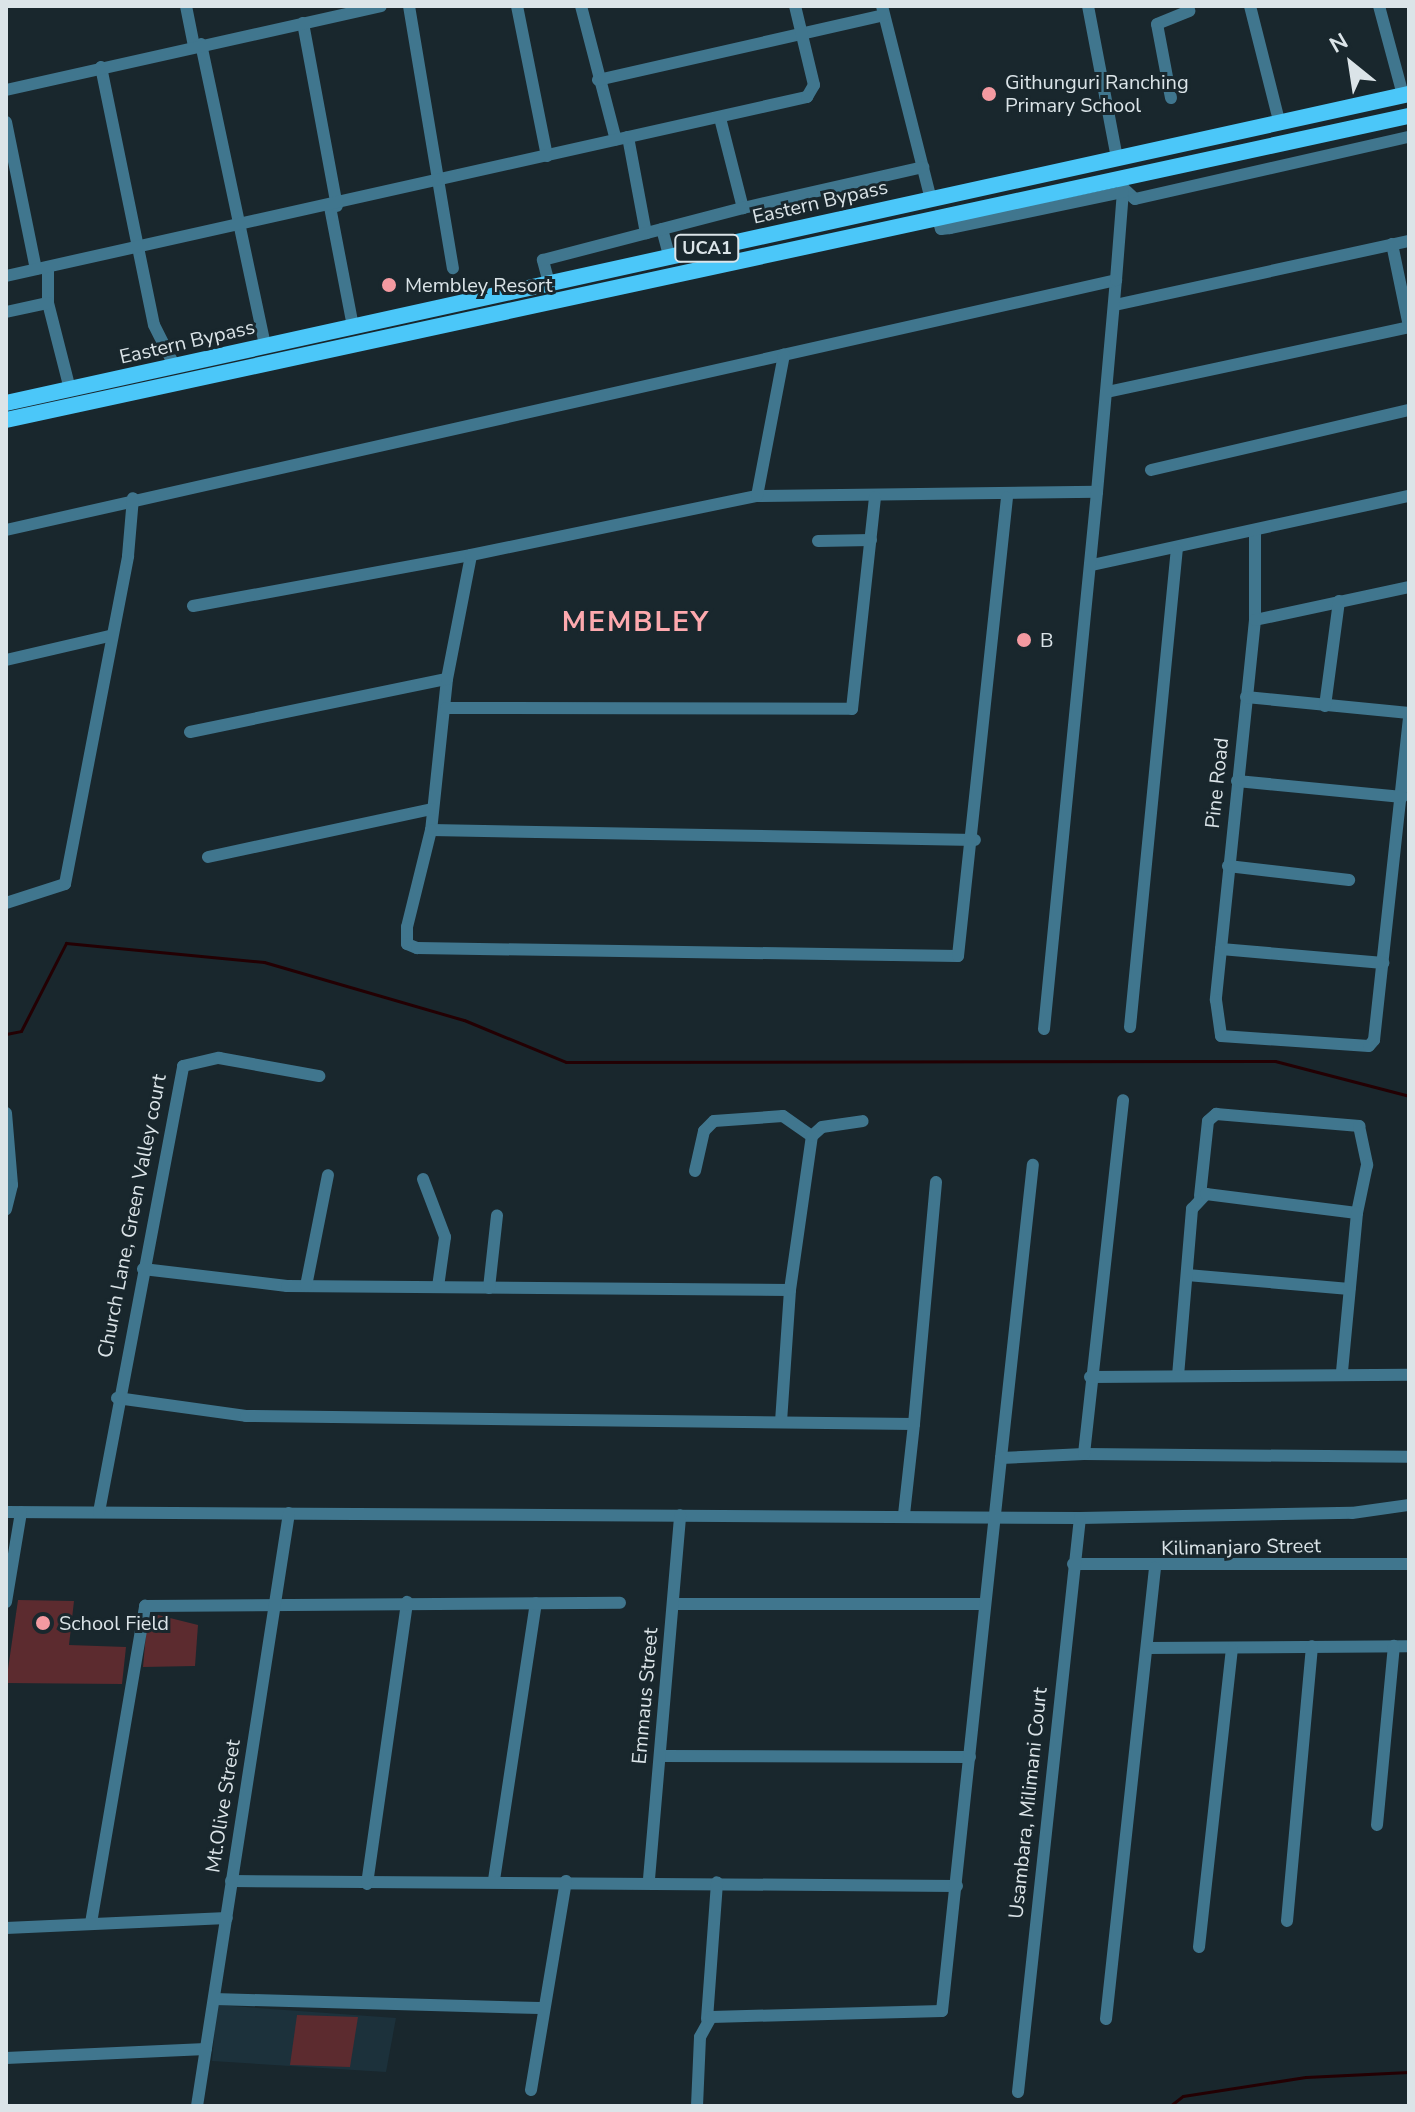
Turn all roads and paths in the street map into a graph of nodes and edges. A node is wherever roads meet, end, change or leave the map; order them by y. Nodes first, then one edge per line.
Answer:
1 (186, 6) edge
2 (381, 6) edge
3 (409, 6) edge
4 (517, 6) edge
5 (581, 6) edge
6 (795, 6) edge
7 (1088, 6) edge
8 (1206, 6) edge
9 (1250, 6) edge
10 (1379, 6) edge
11 (1190, 8) edge
12 (883, 11) edge
13 (311, 16) edge
14 (801, 35) junction
15 (197, 45) junction
16 (101, 67) junction
17 (598, 80) junction
18 (6, 90) edge
19 (1406, 94) edge
20 (1171, 98) dead end
21 (1409, 116) edge
22 (720, 118) junction
23 (1279, 121) junction
24 (6, 122) edge
25 (1409, 137) edge
26 (622, 138) junction
27 (1261, 149) junction
28 (547, 156) junction
29 (1117, 158) junction
30 (923, 167) junction
31 (1264, 169) junction
32 (1054, 171) junction
33 (440, 182) junction
34 (1122, 186) junction
35 (1058, 193) junction
36 (931, 199) junction
37 (334, 206) junction
38 (743, 208) junction
39 (937, 217) junction
40 (240, 225) junction
41 (662, 229) junction
42 (646, 233) junction
43 (1409, 241) edge
44 (1392, 244) junction
45 (137, 248) junction
46 (669, 256) junction
47 (42, 268) junction
48 (453, 268) dead end
49 (6, 276) edge
50 (1116, 280) junction
51 (549, 283) junction
52 (48, 303) junction
53 (1115, 305) junction
54 (6, 312) edge
55 (353, 326) junction
56 (1409, 326) edge
57 (265, 345) junction
58 (784, 355) junction
59 (174, 365) junction
60 (70, 389) junction
61 (1107, 392) junction
62 (6, 403) edge
63 (1409, 410) edge
64 (6, 420) edge
65 (1151, 470) dead end
66 (1097, 492) junction
67 (757, 496) junction
68 (1409, 496) edge
69 (875, 497) junction
70 (133, 498) junction
71 (1007, 498) junction
72 (6, 530) edge
73 (1255, 533) junction
74 (871, 540) junction
75 (818, 541) dead end
76 (1177, 550) junction
77 (471, 555) junction
78 (1092, 565) junction
79 (1409, 587) edge
80 (1339, 601) junction
81 (193, 606) dead end
82 (1255, 620) junction
83 (109, 636) junction
84 (6, 660) edge
85 (447, 679) junction
86 (1246, 697) junction
87 (1325, 706) junction
88 (446, 708) junction
89 (1409, 716) edge
90 (190, 732) dead end
91 (1237, 781) junction
92 (1402, 797) junction
93 (432, 809) junction
94 (431, 830) junction
95 (975, 840) junction
96 (208, 857) dead end
97 (1228, 866) junction
98 (1349, 880) dead end
99 (6, 903) edge
100 (1221, 949) junction
101 (1383, 963) junction
102 (1130, 1027) dead end
103 (1044, 1029) dead end
104 (319, 1076) dead end
105 (1123, 1100) dead end
106 (6, 1113) edge
107 (863, 1121) dead end
108 (812, 1136) junction
109 (1033, 1165) dead end
110 (695, 1171) dead end
111 (328, 1175) dead end
112 (423, 1179) dead end
113 (936, 1182) dead end
114 (9, 1185) edge
115 (1200, 1196) junction
116 (6, 1209) edge
117 (1357, 1213) junction
118 (497, 1215) dead end
119 (143, 1269) junction
120 (1187, 1275) junction
121 (306, 1286) junction
122 (438, 1287) junction
123 (489, 1288) junction
124 (1349, 1289) junction
125 (790, 1290) junction
126 (1342, 1373) junction
127 (1409, 1375) edge
128 (1178, 1376) junction
129 (1090, 1377) junction
130 (117, 1398) junction
131 (781, 1421) junction
132 (914, 1424) junction
133 (1084, 1454) junction
134 (1409, 1457) edge
135 (1001, 1458) junction
136 (1409, 1505) edge
137 (6, 1512) edge
138 (21, 1512) junction
139 (99, 1512) junction
140 (289, 1513) junction
141 (680, 1515) junction
142 (904, 1515) junction
143 (995, 1516) junction
144 (1080, 1518) junction
145 (11, 1552) edge
146 (1073, 1564) junction
147 (1409, 1564) edge
148 (1155, 1568) junction
149 (6, 1602) edge
150 (277, 1602) junction
151 (407, 1602) junction
152 (536, 1603) junction
153 (620, 1603) dead end
154 (673, 1604) junction
155 (984, 1604) junction
156 (1312, 1646) junction
157 (1394, 1646) junction
158 (1409, 1646) edge
159 (1147, 1648) junction
160 (1232, 1649) junction
161 (661, 1756) junction
162 (970, 1757) junction
163 (1377, 1825) dead end
164 (649, 1879) junction
165 (494, 1880) junction
166 (231, 1881) junction
167 (566, 1881) junction
168 (717, 1882) junction
169 (367, 1884) junction
170 (957, 1886) junction
171 (227, 1918) junction
172 (1287, 1921) dead end
173 (91, 1923) junction
174 (6, 1928) edge
175 (1199, 1947) dead end
176 (214, 1999) junction
177 (540, 2008) junction
178 (707, 2019) junction
179 (1106, 2019) dead end
180 (206, 2049) junction
181 (6, 2058) edge
182 (531, 2090) dead end
183 (1018, 2092) dead end
184 (197, 2106) edge
185 (697, 2106) edge

1 - 15 street
2 - 13 street
3 - 33 street
4 - 28 street
5 - 17 street
6 - 14 street
7 - 29 street
8 - 11 street
9 - 23 street
10 - 19 street
11 - 20 street
12 - 14 street
12 - 30 street
13 - 15 street
13 - 37 street
14 - 17 street
14 - 22 street
15 - 16 street
15 - 40 street
16 - 18 street
16 - 45 street
17 - 26 street
19 - 23 main road, Eastern Bypass / UCA1
21 - 27 main road, Eastern Bypass
22 - 26 street
22 - 38 street
23 - 29 main road, Eastern Bypass / UCA1
24 - 47 street
25 - 31 street
26 - 28 street
26 - 42 street
27 - 31 street
27 - 34 main road, Eastern Bypass
28 - 33 street
29 - 32 main road, Eastern Bypass / UCA1
30 - 36 street
30 - 38 street
31 - 34 street
32 - 35 main road
32 - 36 main road, Eastern Bypass / UCA1
33 - 37 street
33 - 48 street
34 - 35 main road, Eastern Bypass
34 - 39 street
34 - 50 street
35 - 39 main road, Eastern Bypass
36 - 46 main road, Eastern Bypass / UCA1
37 - 40 street
37 - 55 street
38 - 41 street
39 - 64 main road, Eastern Bypass
40 - 45 street
40 - 57 street
41 - 42 street
41 - 46 street
42 - 51 street
43 - 44 street
44 - 53 street
44 - 56 street
45 - 47 street
45 - 59 street
46 - 51 main road, Eastern Bypass / UCA1
47 - 49 street
47 - 52 street
50 - 53 street
50 - 58 street
51 - 55 main road, Eastern Bypass / UCA1
52 - 54 street
52 - 60 street
53 - 61 street
55 - 57 main road, Eastern Bypass / UCA1
56 - 61 street
57 - 59 main road, Eastern Bypass / UCA1
58 - 67 street
58 - 70 street
59 - 60 main road, Eastern Bypass / UCA1
60 - 62 main road, Eastern Bypass / UCA1
61 - 66 street
63 - 65 street
66 - 71 street
66 - 78 street
67 - 69 street
67 - 77 street
68 - 73 street
69 - 71 street
69 - 74 street
70 - 72 street
70 - 83 street
71 - 95 street
73 - 76 street
73 - 82 street, Pine Road
74 - 75 street
74 - 88 street
76 - 78 street
76 - 102 street
77 - 81 street
77 - 85 street
78 - 103 street
79 - 80 street
80 - 82 street
80 - 87 street
82 - 86 street, Pine Road
83 - 84 street
83 - 99 street
85 - 88 street
85 - 90 street
86 - 87 street
86 - 91 street, Pine Road
87 - 89 street
88 - 93 street
89 - 92 street
91 - 92 street
91 - 97 street, Pine Road
92 - 101 street
93 - 94 street
93 - 96 street
94 - 95 street
94 - 95 street
97 - 98 street
97 - 100 street, Pine Road
100 - 101 street
100 - 101 street, Pine Road
104 - 119 street, Church Lane, Green Valley court
105 - 129 street
106 - 114 street
107 - 108 street
108 - 110 street
108 - 125 street
109 - 135 street
111 - 121 street
112 - 122 street
113 - 132 street
114 - 116 street
115 - 117 street
115 - 117 street
115 - 120 street
117 - 124 street
118 - 123 street
119 - 121 street
119 - 130 street, Church Lane, Green Valley court
120 - 124 street
120 - 128 street
121 - 122 street
122 - 123 street
123 - 125 street
124 - 126 street
125 - 131 street
126 - 127 street
126 - 128 street
128 - 129 street
129 - 133 street
130 - 131 street
130 - 139 street, Church Lane, Green Valley court
131 - 132 street
132 - 142 street
133 - 134 street
133 - 135 street
135 - 143 street
136 - 144 street
137 - 138 street
138 - 139 street
138 - 145 street
139 - 140 street
140 - 141 street
140 - 150 street, Mt.Olive Street
141 - 142 street
141 - 154 street, Emmaus Street
142 - 143 street
143 - 144 street
143 - 155 street
144 - 146 street, Usambara, Milimani Court
145 - 149 street
146 - 148 street, Kilimanjaro Street
146 - 183 street, Usambara, Milimani Court
147 - 148 street, Kilimanjaro Street
148 - 159 street
150 - 151 street
150 - 166 street, Mt.Olive Street
150 - 173 street
151 - 152 street
151 - 169 street
152 - 153 street
152 - 165 street
154 - 155 street
154 - 161 street, Emmaus Street
155 - 162 street
156 - 157 street
156 - 160 street
156 - 172 street
157 - 158 street
157 - 163 street
159 - 160 street
159 - 179 street
160 - 175 street
161 - 162 street
161 - 164 street, Emmaus Street
162 - 170 street
164 - 167 street
164 - 168 street
165 - 167 street
165 - 169 street
166 - 169 street
166 - 171 street, Mt.Olive Street
167 - 177 street
168 - 170 street
168 - 178 street
170 - 178 street
171 - 173 street
171 - 176 street, Mt.Olive Street
173 - 174 street
176 - 177 street
176 - 180 street, Mt.Olive Street
177 - 182 street
178 - 185 street
180 - 181 street
180 - 184 street, Mt.Olive Street

